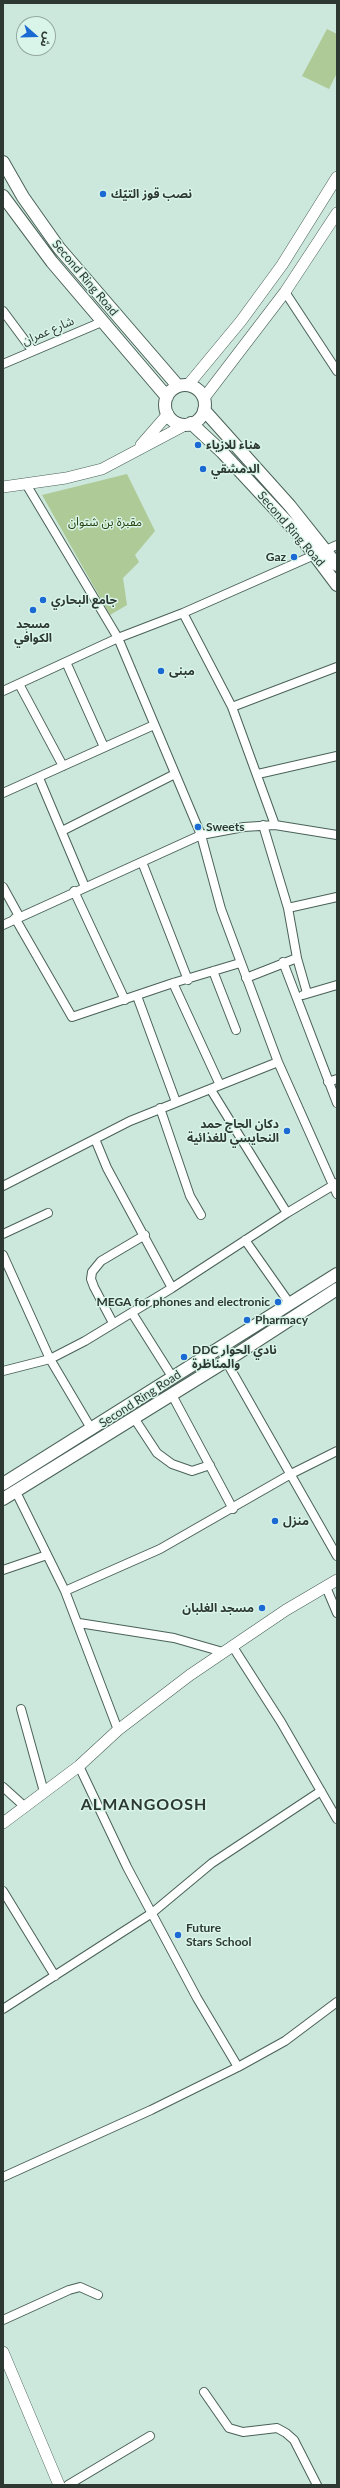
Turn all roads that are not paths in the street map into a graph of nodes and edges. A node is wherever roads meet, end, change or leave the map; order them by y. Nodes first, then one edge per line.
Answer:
1 (3, 162) edge
2 (337, 178) edge
3 (3, 196) edge
4 (337, 213) edge
5 (285, 292) junction
6 (3, 311) edge
7 (104, 321) junction
8 (32, 350) junction
9 (3, 364) edge
10 (337, 371) edge
11 (183, 386) junction
12 (167, 397) junction
13 (204, 404) junction
14 (168, 414) junction
15 (189, 424) junction
16 (139, 449) junction
17 (26, 484) junction
18 (3, 487) edge
19 (327, 550) edge
20 (337, 565) edge
21 (337, 585) edge
22 (183, 614) junction
23 (118, 638) junction
24 (66, 662) junction
25 (337, 667) edge
26 (19, 684) junction
27 (3, 691) edge
28 (232, 707) junction
29 (154, 725) junction
30 (104, 747) junction
31 (337, 756) edge
32 (63, 766) junction
33 (175, 774) junction
34 (258, 774) junction
35 (39, 778) junction
36 (3, 793) edge
37 (263, 825) junction
38 (275, 825) junction
39 (62, 831) junction
40 (337, 835) edge
41 (201, 836) junction
42 (142, 862) junction
43 (3, 887) edge
44 (86, 887) junction
45 (74, 891) junction
46 (337, 897) edge
47 (288, 908) junction
48 (17, 917) junction
49 (3, 924) edge
50 (297, 958) junction
51 (283, 962) junction
52 (240, 963) junction
53 (213, 971) junction
54 (246, 978) junction
55 (188, 980) junction
56 (172, 983) junction
57 (337, 985) edge
58 (307, 993) junction
59 (136, 996) junction
60 (297, 999) junction
61 (125, 1000) junction
62 (236, 1030) dead end
63 (278, 1062) junction
64 (337, 1079) edge
65 (328, 1082) junction
66 (220, 1084) junction
67 (211, 1090) junction
68 (176, 1102) junction
69 (337, 1103) edge
70 (160, 1108) junction
71 (95, 1139) junction
72 (335, 1184) edge
73 (3, 1186) edge
74 (337, 1194) edge
75 (48, 1213) dead end
76 (287, 1213) junction
77 (202, 1215) dead end
78 (3, 1234) edge
79 (145, 1235) junction
80 (245, 1240) junction
81 (3, 1255) edge
82 (337, 1265) edge
83 (337, 1274) edge
84 (318, 1286) junction
85 (172, 1288) junction
86 (335, 1291) edge
87 (290, 1304) junction
88 (132, 1313) junction
89 (113, 1323) junction
90 (50, 1359) junction
91 (226, 1361) junction
92 (3, 1371) edge
93 (173, 1378) junction
94 (172, 1395) junction
95 (134, 1418) junction
96 (92, 1430) junction
97 (337, 1451) edge
98 (210, 1465) junction
99 (291, 1474) junction
100 (3, 1484) edge
101 (16, 1492) junction
102 (3, 1499) edge
103 (233, 1509) junction
104 (47, 1555) junction
105 (337, 1556) edge
106 (3, 1570) edge
107 (337, 1580) edge
108 (326, 1587) junction
109 (65, 1591) junction
110 (337, 1613) edge
111 (79, 1623) junction
112 (228, 1650) junction
113 (22, 1709) dead end
114 (118, 1730) junction
115 (79, 1766) junction
116 (3, 1787) edge
117 (321, 1791) junction
118 (44, 1792) junction
119 (24, 1806) junction
120 (337, 1820) edge
121 (3, 1823) edge
122 (3, 1891) edge
123 (152, 1913) junction
124 (55, 1976) junction
125 (337, 2002) edge
126 (3, 2009) edge
127 (238, 2067) junction
128 (3, 2177) edge
129 (98, 2295) dead end
130 (3, 2320) edge
131 (3, 2352) edge
132 (204, 2392) dead end
133 (150, 2436) dead end
134 (59, 2485) edge
135 (68, 2485) edge
136 (317, 2485) edge

1 - 11 main road, Second Ring Road
2 - 11 main road
3 - 7 main road, Second Ring Road
4 - 5 main road
5 - 10 street
5 - 13 main road
6 - 8 street
7 - 8 street, شارع عمران
7 - 12 main road, Second Ring Road
8 - 9 street, شارع عمران
11 - 12 main road
11 - 13 main road
12 - 14 main road
13 - 15 main road
13 - 19 main road, Second Ring Road
14 - 15 main road
14 - 16 main road
15 - 16 main road
15 - 19 main road, Second Ring Road
16 - 17 main road
17 - 18 main road
17 - 23 street
19 - 20 main road, Second Ring Road
19 - 21 main road, Second Ring Road
19 - 22 street
22 - 23 street
22 - 28 street
23 - 24 street
23 - 29 street
24 - 26 street
24 - 30 street
25 - 28 street
26 - 27 street
26 - 32 street
28 - 34 street
29 - 30 street
29 - 33 street
30 - 32 street
31 - 34 street
32 - 35 street
33 - 39 street
33 - 41 street
34 - 38 street
35 - 36 street
35 - 39 street
37 - 38 street
37 - 41 street
37 - 47 street
38 - 40 street
39 - 44 street
41 - 42 street
41 - 52 street
42 - 44 street
42 - 55 street
43 - 48 street
44 - 45 street
45 - 48 street
45 - 61 street
46 - 47 street
47 - 50 street
48 - 49 street
48 - 61 street
50 - 51 street
50 - 58 street
51 - 54 street
51 - 60 street
52 - 53 street
52 - 54 street
53 - 55 street
53 - 62 street
54 - 63 street
55 - 56 street
56 - 59 street
56 - 66 street
57 - 58 street
58 - 60 street
59 - 61 street
59 - 68 street
60 - 65 street
63 - 66 street
63 - 72 street
64 - 65 street
65 - 69 street
66 - 67 street
67 - 68 street
67 - 76 street
68 - 70 street
70 - 71 street
70 - 77 street
71 - 73 street
71 - 79 street
72 - 74 street
72 - 76 street
75 - 78 street
76 - 80 street
79 - 85 street
79 - 89 street
80 - 85 street
80 - 87 street
81 - 90 street
82 - 84 main road
83 - 84 main road, Second Ring Road
84 - 87 main road, Second Ring Road
85 - 88 street
86 - 91 main road, Second Ring Road
87 - 93 main road, Second Ring Road
88 - 89 street
88 - 93 street
89 - 90 street
90 - 92 street
90 - 96 street
91 - 94 main road, Second Ring Road
91 - 99 street
93 - 96 main road, Second Ring Road
94 - 95 main road, Second Ring Road
94 - 98 street
95 - 98 street
95 - 101 main road, Second Ring Road
96 - 100 main road, Second Ring Road
97 - 99 street
98 - 103 street
99 - 103 street
99 - 105 street
101 - 102 main road, Second Ring Road
101 - 104 street
103 - 109 street
104 - 106 street
104 - 109 street
107 - 108 main road
108 - 110 street
108 - 112 main road
109 - 111 street
111 - 112 street
111 - 114 street
112 - 114 main road
112 - 117 street
113 - 118 street
114 - 115 main road
115 - 118 main road
115 - 123 street
116 - 119 street
117 - 120 street
117 - 123 street
118 - 119 main road
119 - 121 main road
122 - 124 street
123 - 124 street
123 - 127 street
124 - 126 street
125 - 127 street
127 - 128 street
129 - 130 street
131 - 134 main road
132 - 136 street
133 - 135 street

